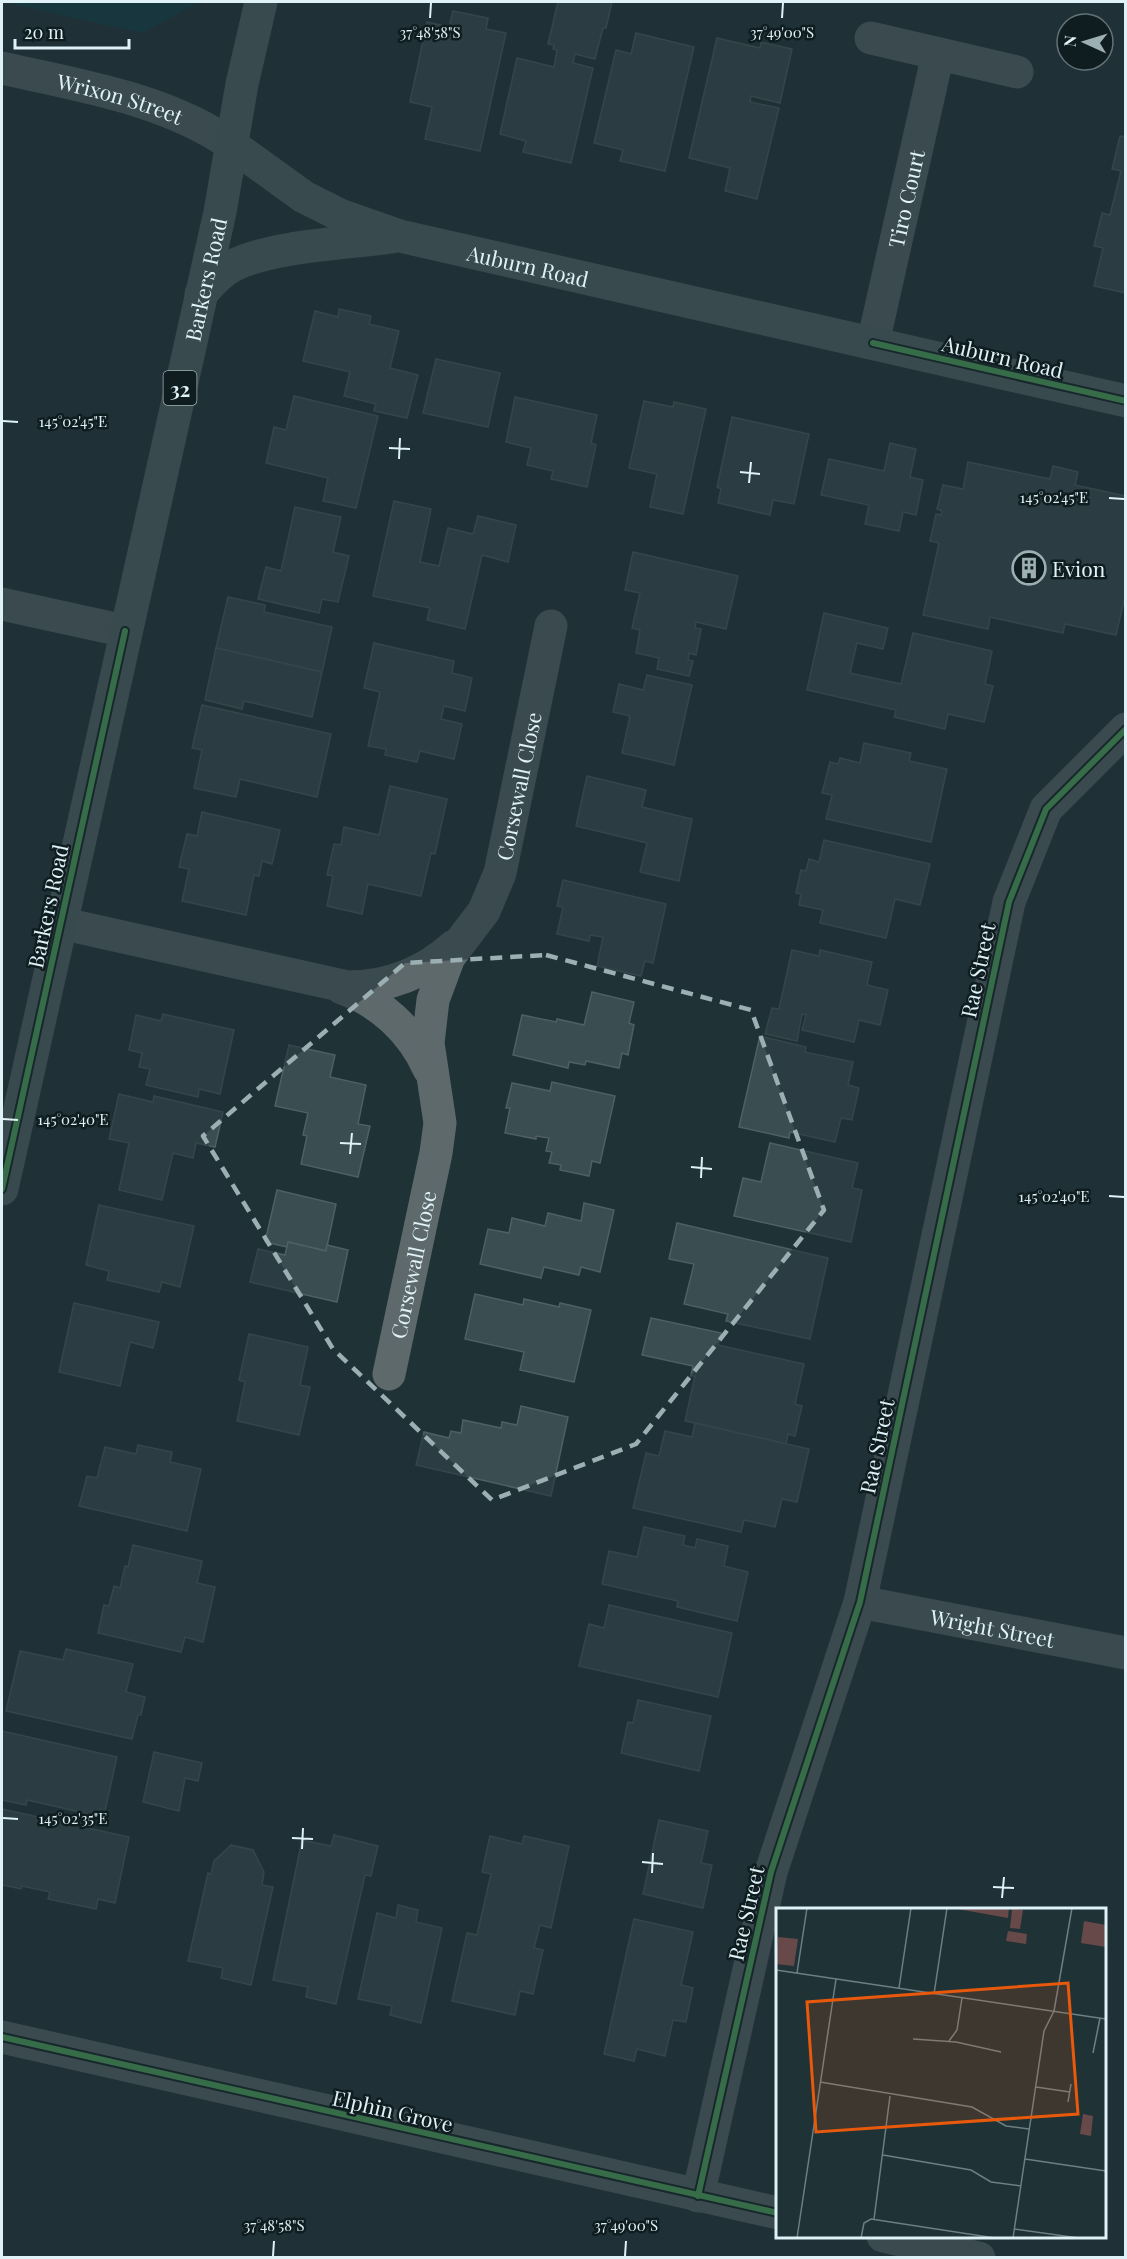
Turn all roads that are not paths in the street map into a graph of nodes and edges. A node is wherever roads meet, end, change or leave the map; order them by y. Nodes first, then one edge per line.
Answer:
1 (261, 2) edge
2 (871, 38) dead end
3 (938, 54) junction
4 (2, 68) edge
5 (1017, 72) dead end
6 (232, 145) junction
7 (400, 236) junction
8 (201, 294) junction
9 (873, 343) junction
10 (1125, 401) edge
11 (2, 604) edge
12 (551, 626) dead end
13 (125, 632) junction
14 (1125, 729) edge
15 (60, 923) junction
16 (462, 939) junction
17 (338, 986) junction
18 (434, 1084) junction
19 (3, 1171) edge
20 (389, 1374) dead end
21 (860, 1602) junction
22 (1125, 1653) edge
23 (2, 2037) edge
24 (698, 2196) junction
25 (776, 2213) edge
26 (892, 2238) edge
27 (979, 2258) edge

1 - 6 main road, Barkers Road / 32
2 - 3 street
3 - 5 street
3 - 9 street, Tiro Court
4 - 6 street, Wrixon Street
6 - 7 main road, Auburn Road
6 - 8 main road, Barkers Road / 32
7 - 8 main road
7 - 9 main road, Auburn Road
8 - 13 main road, Barkers Road / 32
9 - 10 main road, Auburn Road
11 - 13 street
12 - 16 street, Corsewall Close
13 - 15 main road, Barkers Road / 32
14 - 21 street, Rae Street
15 - 17 street, Corsewall Close
15 - 19 main road, Barkers Road / 32
16 - 17 street, Corsewall Close
16 - 18 street, Corsewall Close
17 - 18 street, Corsewall Close
18 - 20 street, Corsewall Close
21 - 22 street, Wright Street
21 - 24 street, Rae Street
23 - 24 street, Elphin Grove
24 - 25 street, Elphin Grove
26 - 27 street

